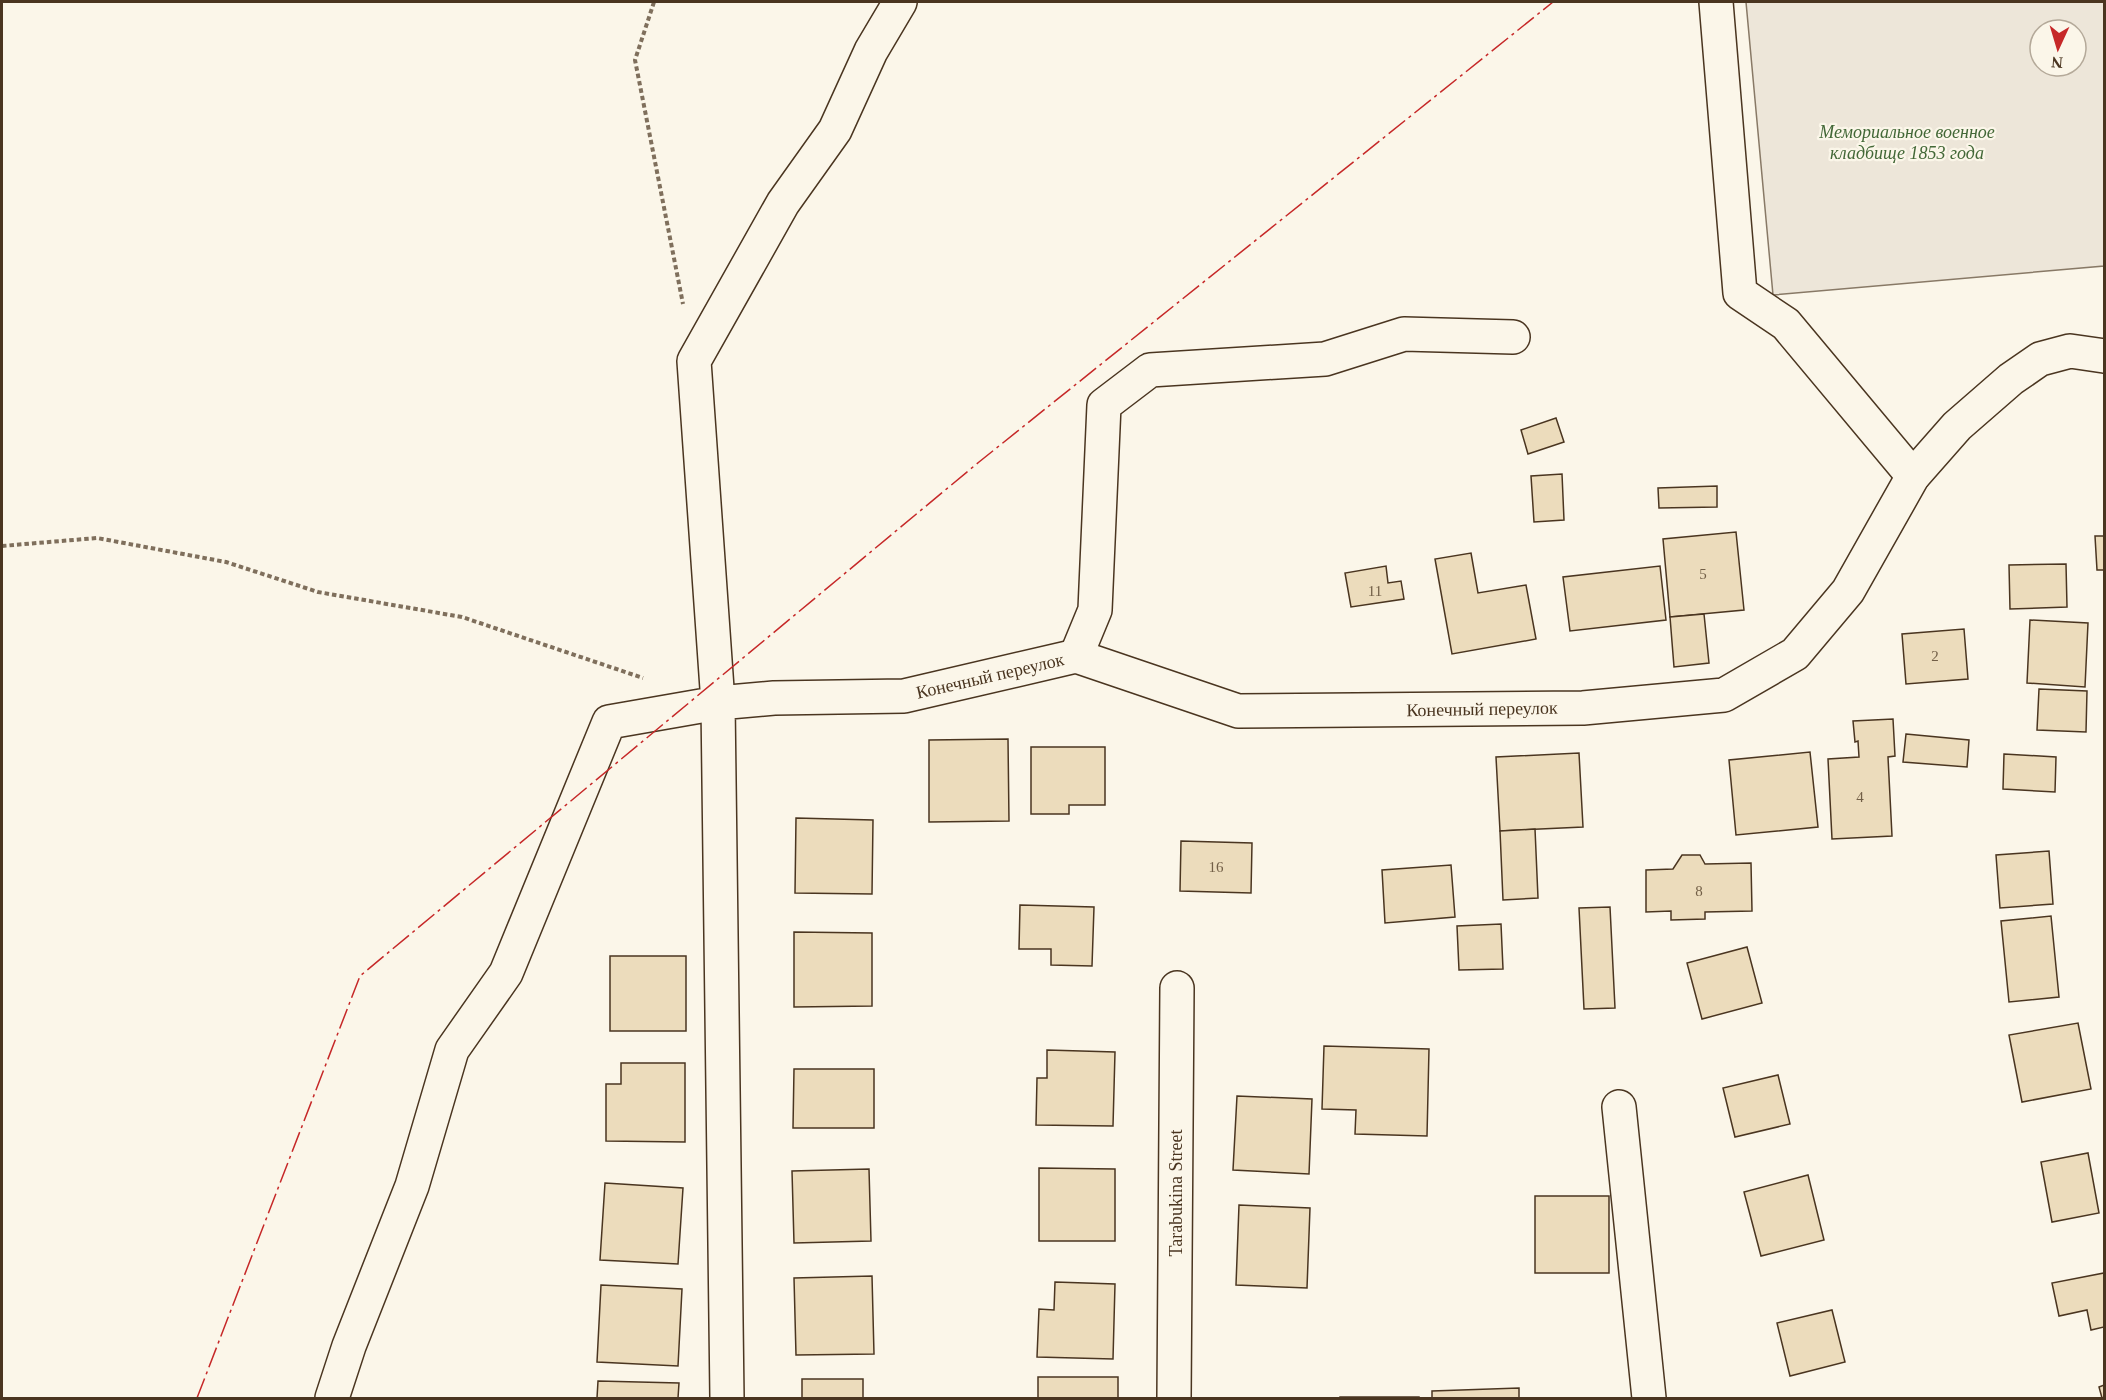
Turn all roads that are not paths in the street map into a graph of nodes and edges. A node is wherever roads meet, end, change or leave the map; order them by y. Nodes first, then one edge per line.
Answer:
1 (900, 2) edge
2 (1716, 2) edge
3 (1513, 337) dead end
4 (2104, 356) edge
5 (1912, 476) junction
6 (1076, 656) junction
7 (718, 703) junction
8 (1178, 988) dead end
9 (1619, 1107) dead end
10 (332, 1398) edge
11 (727, 1398) edge
12 (1174, 1398) edge
13 (1649, 1398) edge

1 - 7 street
2 - 5 street
3 - 6 street
4 - 5 street, Конечный переулок
5 - 6 street, Конечный переулок
6 - 7 street, Конечный переулок
7 - 10 street, Конечный переулок
7 - 11 street
8 - 12 street, Tarabukina Street
9 - 13 street

